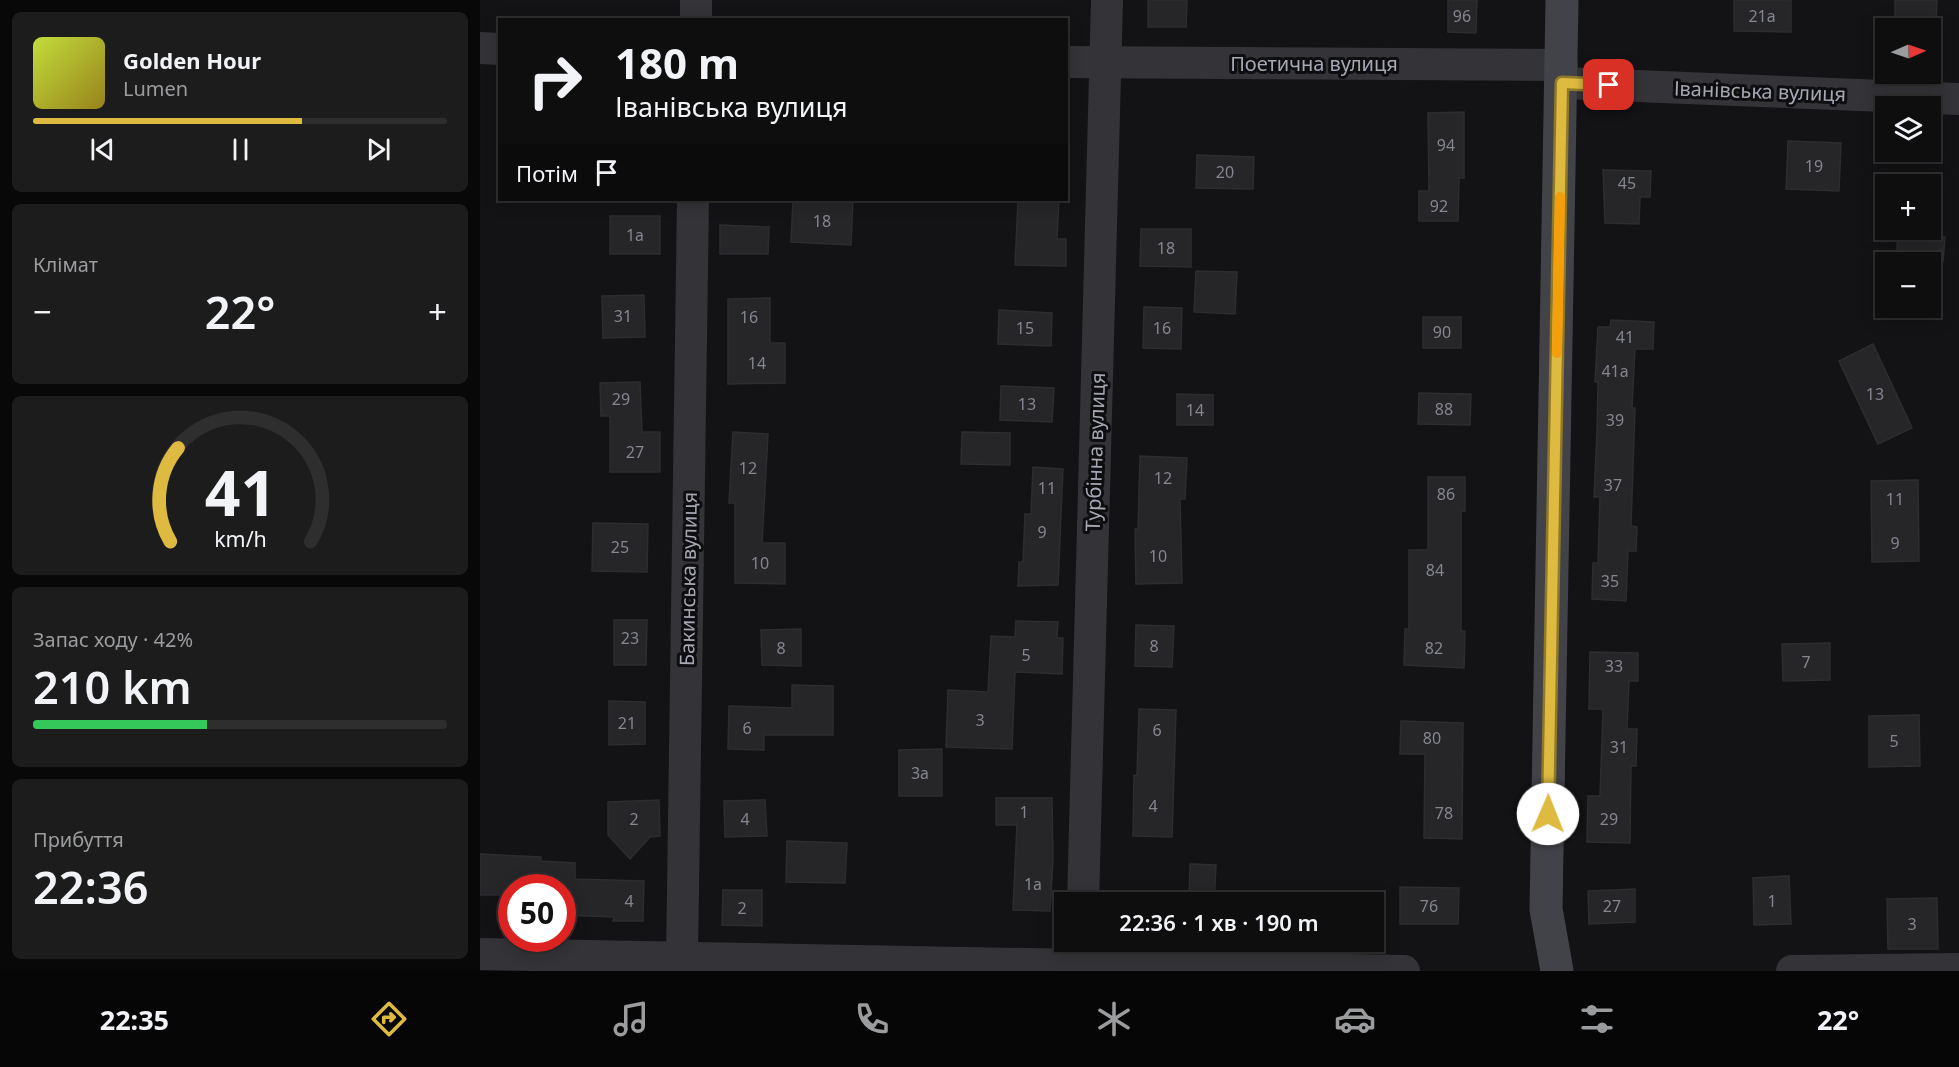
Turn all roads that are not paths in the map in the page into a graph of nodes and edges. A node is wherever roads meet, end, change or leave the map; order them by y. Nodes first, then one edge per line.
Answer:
1 (696, 0) edge
2 (1107, 0) edge
3 (1562, 0) edge
4 (696, 18) edge
5 (480, 48) edge
6 (498, 49) edge
7 (1068, 62) edge
8 (1106, 62) junction
9 (1562, 74) junction
10 (1959, 99) edge
11 (693, 201) edge
12 (1083, 892) edge
13 (480, 954) edge
14 (682, 958) junction
15 (1081, 960) edge
16 (1959, 969) edge
17 (1404, 971) edge
18 (1557, 971) edge
19 (1791, 971) edge

1 - 4 street
2 - 8 street, Турбінна вулиця
3 - 9 main road
5 - 6 street
7 - 8 street, Поетична вулиця
8 - 9 street, Поетична вулиця
8 - 12 street, Турбінна вулиця
9 - 10 street, Іванівська вулиця
9 - 18 main road
11 - 14 street, Бакинська вулиця
13 - 14 street
14 - 15 street
15 - 17 street
16 - 19 street

